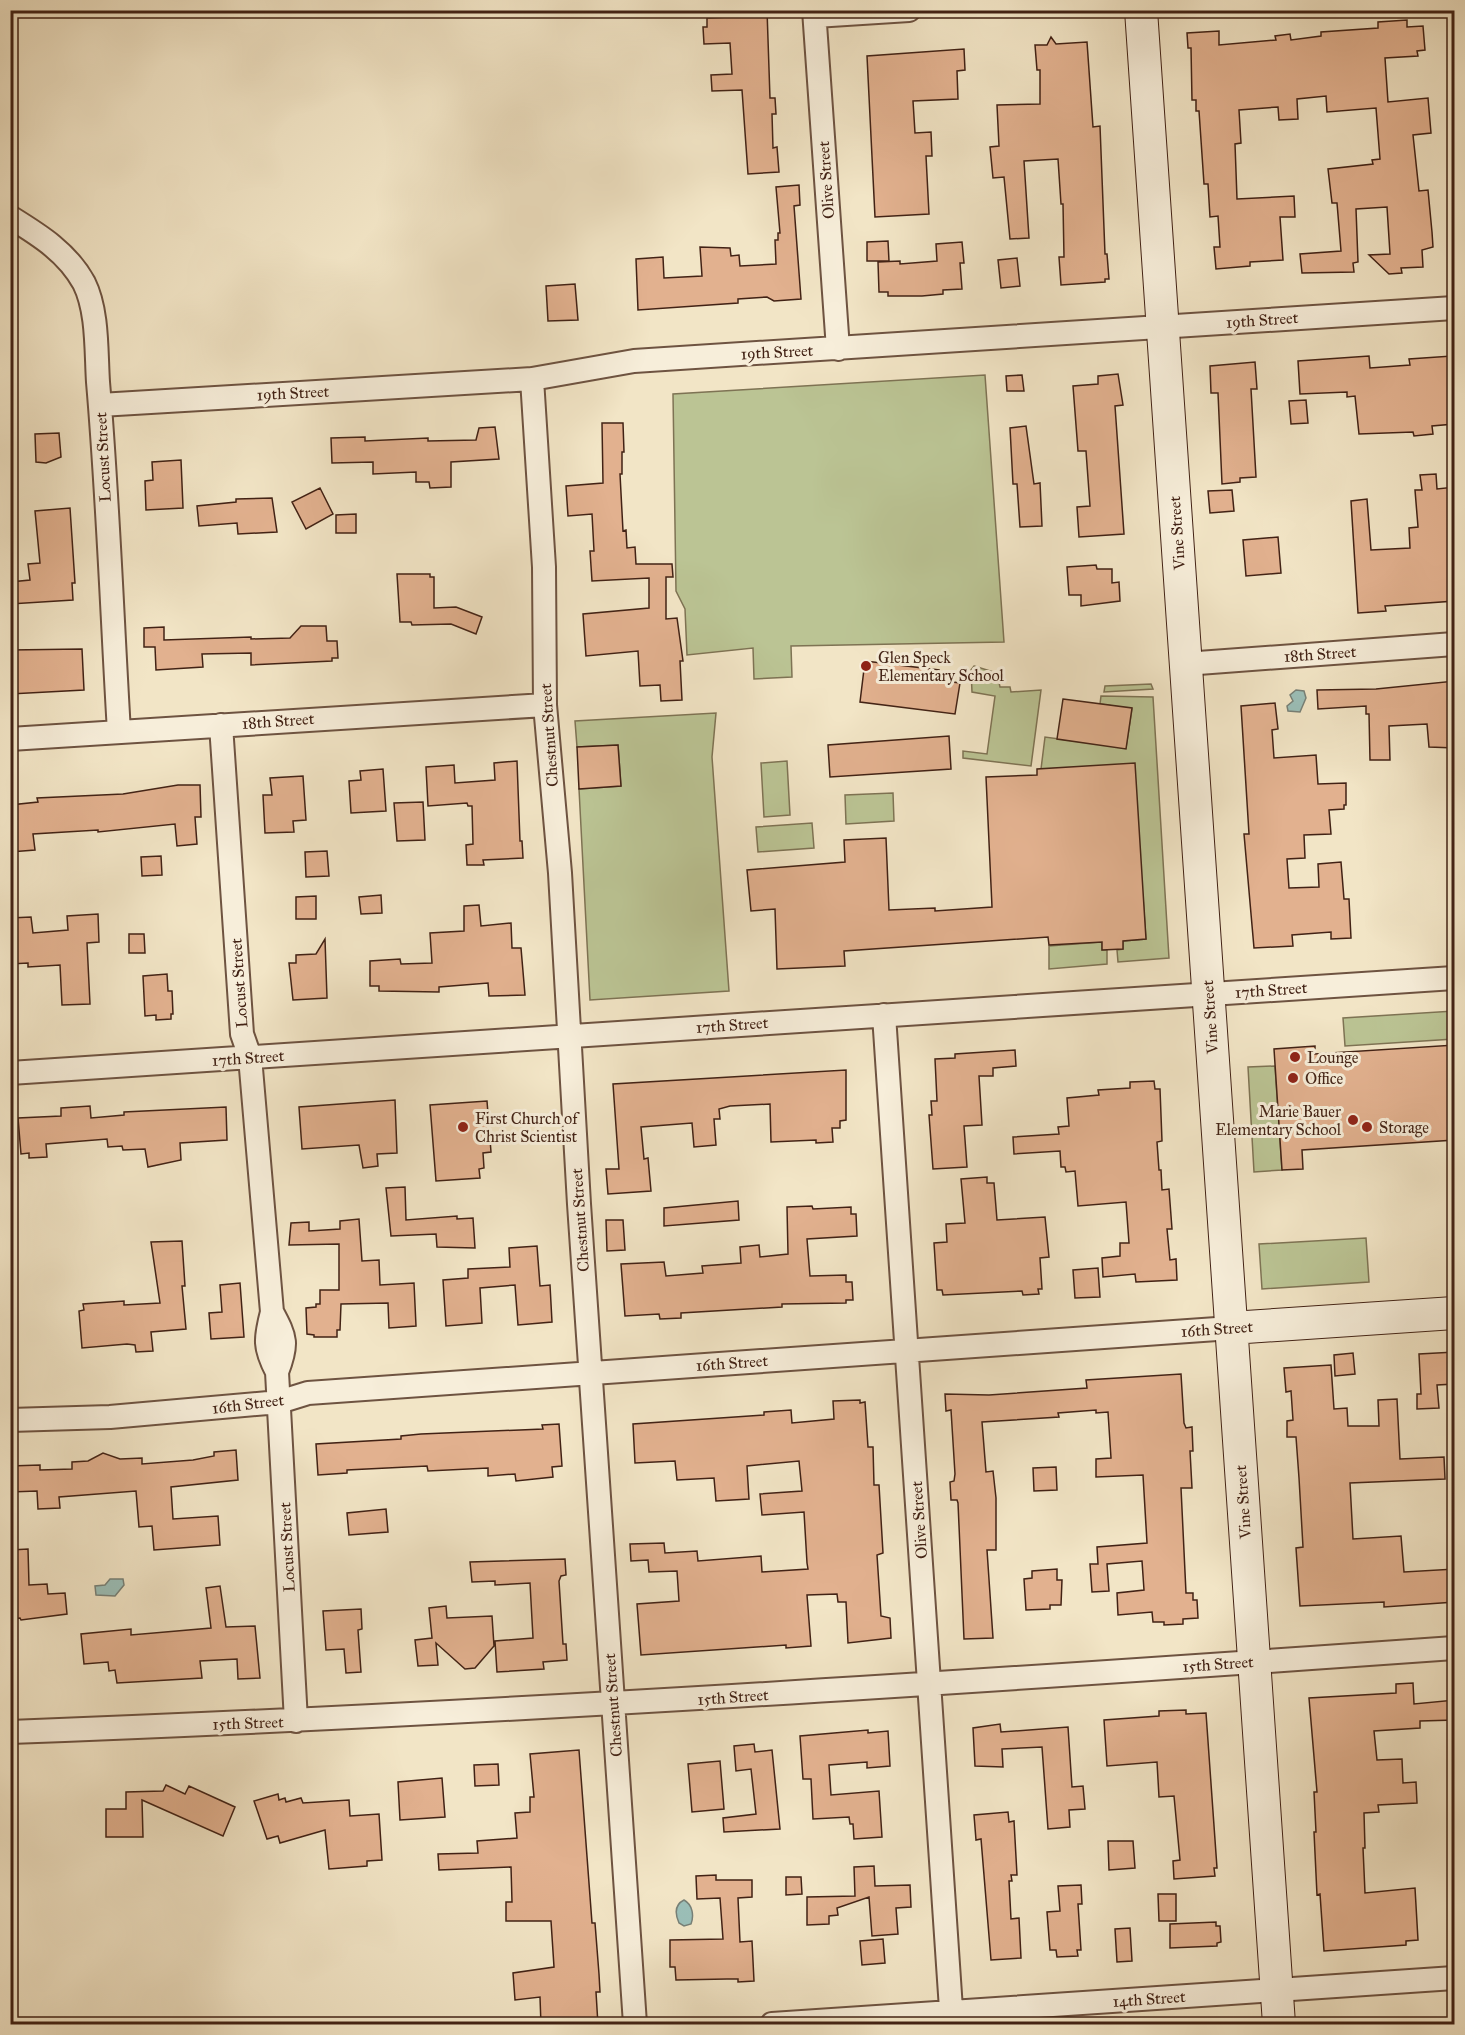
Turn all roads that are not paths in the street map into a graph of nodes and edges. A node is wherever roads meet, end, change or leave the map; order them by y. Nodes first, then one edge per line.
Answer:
1 (909, 10) edge
2 (1141, 10) edge
3 (814, 13) edge
4 (10, 217) edge
5 (1455, 308) edge
6 (1163, 326) junction
7 (838, 349) junction
8 (532, 379) junction
9 (100, 405) junction
10 (1455, 644) edge
11 (1185, 664) junction
12 (545, 705) junction
13 (221, 725) junction
14 (118, 732) junction
15 (10, 739) edge
16 (1455, 978) edge
17 (1209, 994) junction
18 (884, 1015) junction
19 (569, 1036) junction
20 (250, 1058) junction
21 (10, 1073) edge
22 (1455, 1313) edge
23 (1231, 1328) junction
24 (908, 1350) junction
25 (590, 1373) junction
26 (279, 1402) junction
27 (10, 1420) edge
28 (1455, 1648) edge
29 (1253, 1661) junction
30 (929, 1684) junction
31 (613, 1705) junction
32 (296, 1722) junction
33 (10, 1732) edge
34 (1455, 1978) edge
35 (1276, 1990) junction
36 (951, 2019) edge
37 (635, 2025) edge
38 (772, 2025) edge
39 (1279, 2025) edge

1 - 3 street
2 - 6 street, Vine Street
3 - 7 street, Olive Street
4 - 9 street, Locust Street
5 - 6 street, 19th Street
6 - 7 street, 19th Street
6 - 11 street, Vine Street
7 - 8 street, 19th Street
8 - 9 street, 19th Street
8 - 12 street, Chestnut Street
9 - 14 street, Locust Street
10 - 11 street, 18th Street
11 - 17 street, Vine Street
12 - 13 street, 18th Street
12 - 19 street, Chestnut Street
13 - 14 street, 18th Street
13 - 20 street, Locust Street
14 - 15 street, 18th Street
16 - 17 street, 17th Street
17 - 18 street, 17th Street
17 - 23 street, Vine Street
18 - 19 street, 17th Street
18 - 24 street, Olive Street
19 - 20 street, 17th Street
19 - 25 street, Chestnut Street
20 - 21 street, 17th Street
20 - 26 street, Locust Street
22 - 23 street, 16th Street
23 - 24 street, 16th Street
23 - 29 street, Vine Street
24 - 25 street, 16th Street
24 - 30 street, Olive Street
25 - 26 street, 16th Street
25 - 31 street, Chestnut Street
26 - 27 street, 16th Street
26 - 32 street, Locust Street
28 - 29 street, 15th Street
29 - 30 street, 15th Street
29 - 35 street, Vine Street
30 - 31 street, 15th Street
30 - 36 street, Olive Street
31 - 32 street, 15th Street
31 - 37 street, Chestnut Street
32 - 33 street, 15th Street
34 - 35 street, 14th Street
35 - 36 street, 14th Street
35 - 39 street, Vine Street
36 - 38 street, 14th Street

